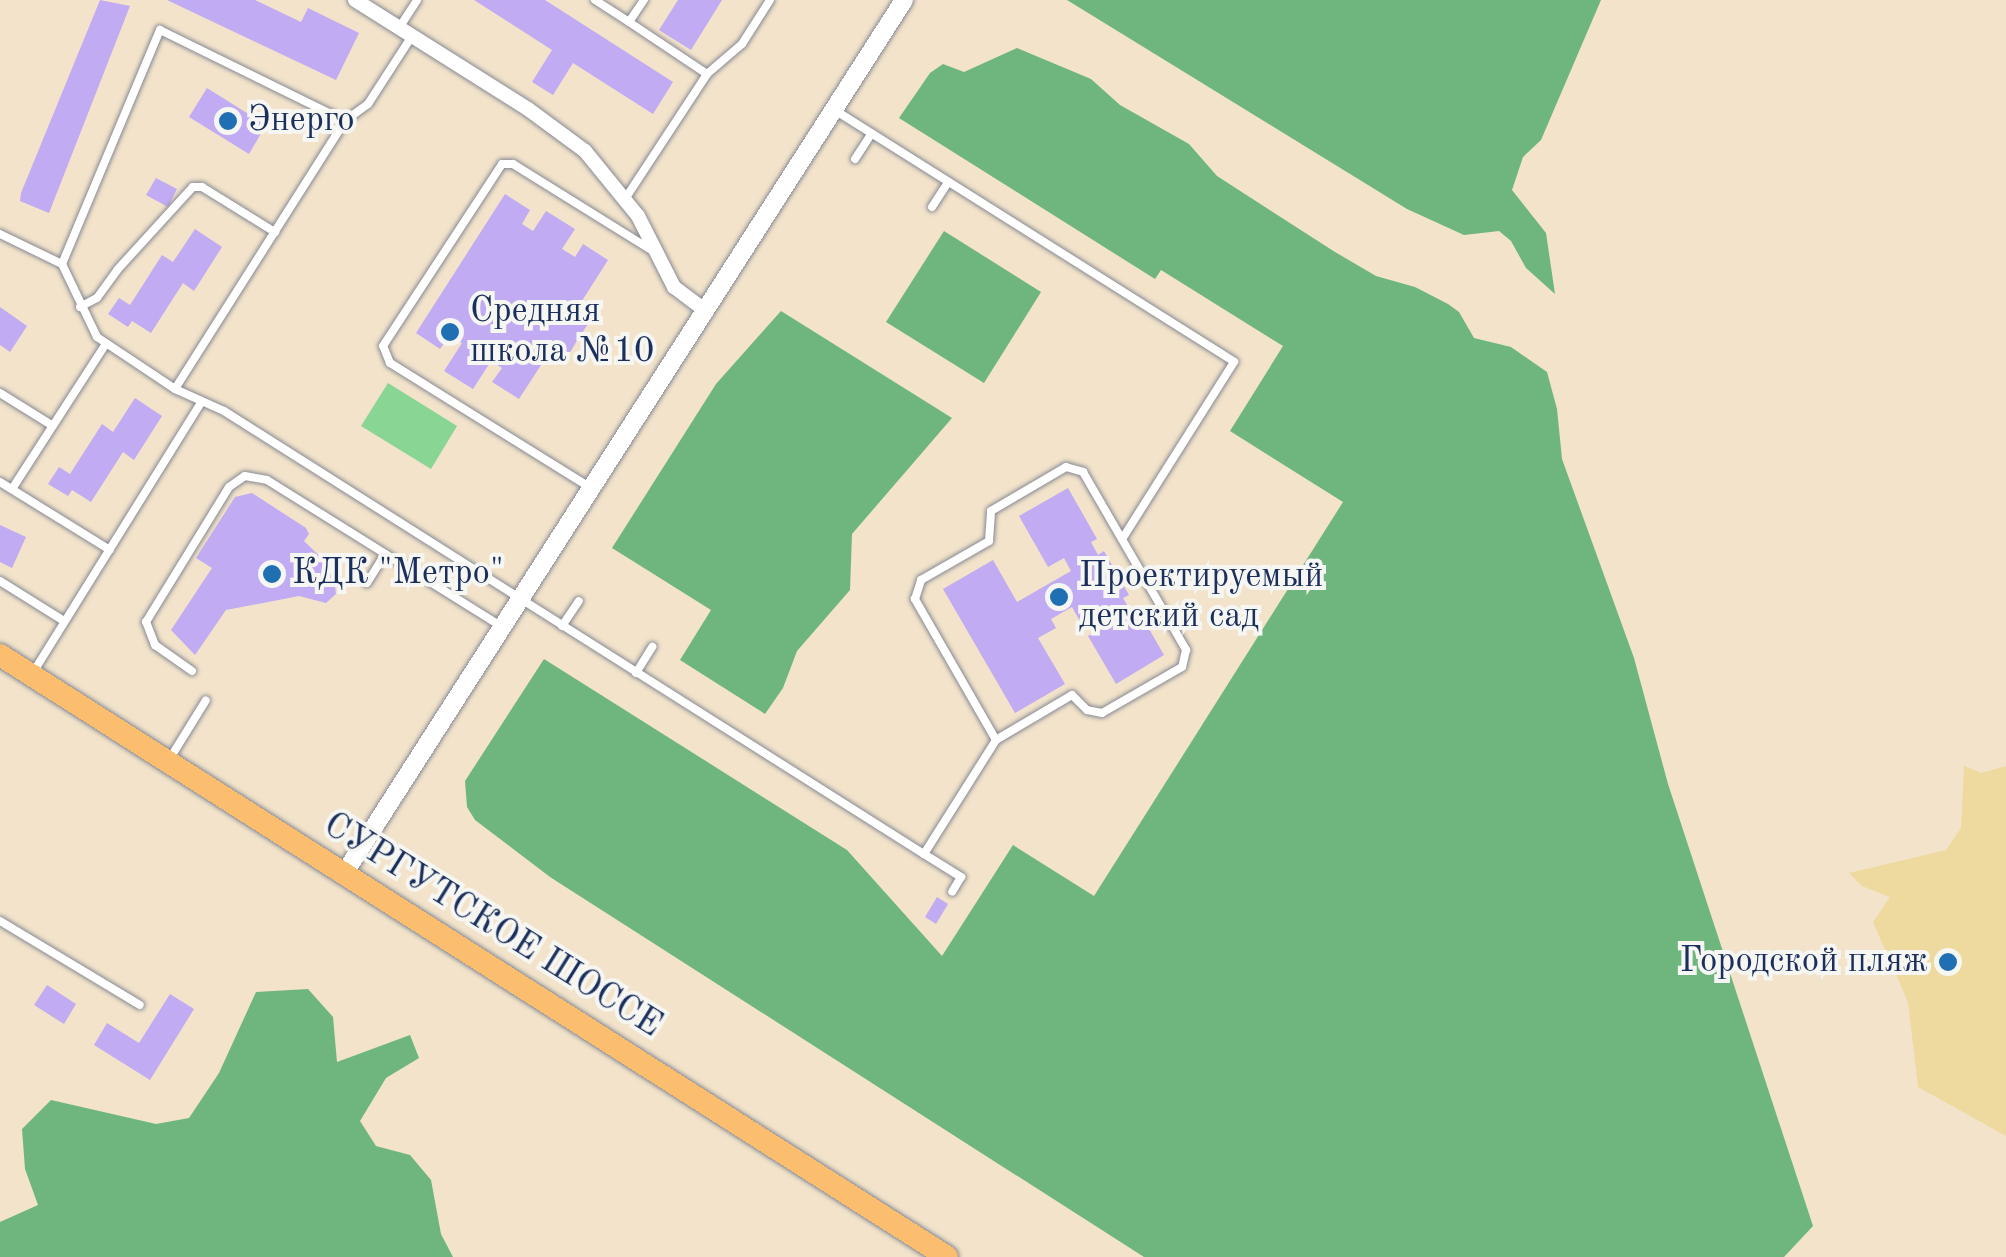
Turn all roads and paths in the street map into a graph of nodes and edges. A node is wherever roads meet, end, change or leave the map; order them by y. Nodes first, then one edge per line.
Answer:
1 (355, 0) edge
2 (416, 0) edge
3 (594, 0) edge
4 (644, 0) edge
5 (770, 0) edge
6 (904, 0) edge
7 (630, 22) junction
8 (406, 32) junction
9 (707, 74) junction
10 (833, 110) junction
11 (346, 120) junction
12 (871, 134) junction
13 (856, 159) dead end
14 (948, 182) junction
15 (624, 198) junction
16 (932, 207) dead end
17 (275, 232) junction
18 (0, 234) edge
19 (658, 254) junction
20 (62, 264) junction
21 (80, 307) junction
22 (704, 310) junction
23 (105, 345) junction
24 (175, 389) junction
25 (0, 394) edge
26 (200, 404) junction
27 (53, 426) junction
28 (0, 482) edge
29 (591, 488) junction
30 (12, 489) junction
31 (1122, 539) junction
32 (110, 550) junction
33 (385, 554) junction
34 (0, 581) edge
35 (367, 583) dead end
36 (520, 600) junction
37 (579, 601) dead end
38 (64, 621) junction
39 (562, 626) junction
40 (502, 628) junction
41 (652, 647) dead end
42 (0, 655) edge
43 (192, 670) dead end
44 (636, 672) junction
45 (31, 675) junction
46 (206, 700) dead end
47 (996, 740) junction
48 (168, 761) junction
49 (924, 854) junction
50 (344, 874) junction
51 (952, 892) dead end
52 (0, 921) edge
53 (140, 1005) dead end
54 (947, 1257) edge

1 - 8 street
2 - 8 lane
3 - 7 lane
4 - 7 lane
5 - 9 lane
6 - 10 street
7 - 9 lane
8 - 11 lane
8 - 15 street
9 - 15 lane
10 - 12 lane
10 - 22 street
11 - 17 lane
11 - 20 lane
12 - 13 lane
12 - 14 lane
14 - 16 lane
14 - 31 lane
15 - 19 street
17 - 21 lane
17 - 24 lane
18 - 20 lane
19 - 22 street
19 - 29 lane
20 - 21 lane
21 - 23 lane
22 - 29 street
23 - 24 lane
23 - 27 lane
24 - 26 lane
25 - 27 lane
26 - 32 lane
26 - 36 lane
27 - 30 lane
28 - 30 lane
29 - 36 street
30 - 32 lane
31 - 47 lane
31 - 47 lane
32 - 38 lane
33 - 35 lane
33 - 40 lane
33 - 43 lane
34 - 38 lane
36 - 39 lane
36 - 40 street
37 - 39 lane
38 - 45 lane
39 - 44 lane
40 - 50 street
41 - 44 lane
42 - 45 main road, СУРГУТСКОЕ ШОССЕ
44 - 49 lane
45 - 48 main road, СУРГУТСКОЕ ШОССЕ
46 - 48 lane
47 - 49 lane
48 - 50 main road, СУРГУТСКОЕ ШОССЕ
49 - 51 lane
50 - 54 main road, СУРГУТСКОЕ ШОССЕ
52 - 53 lane

